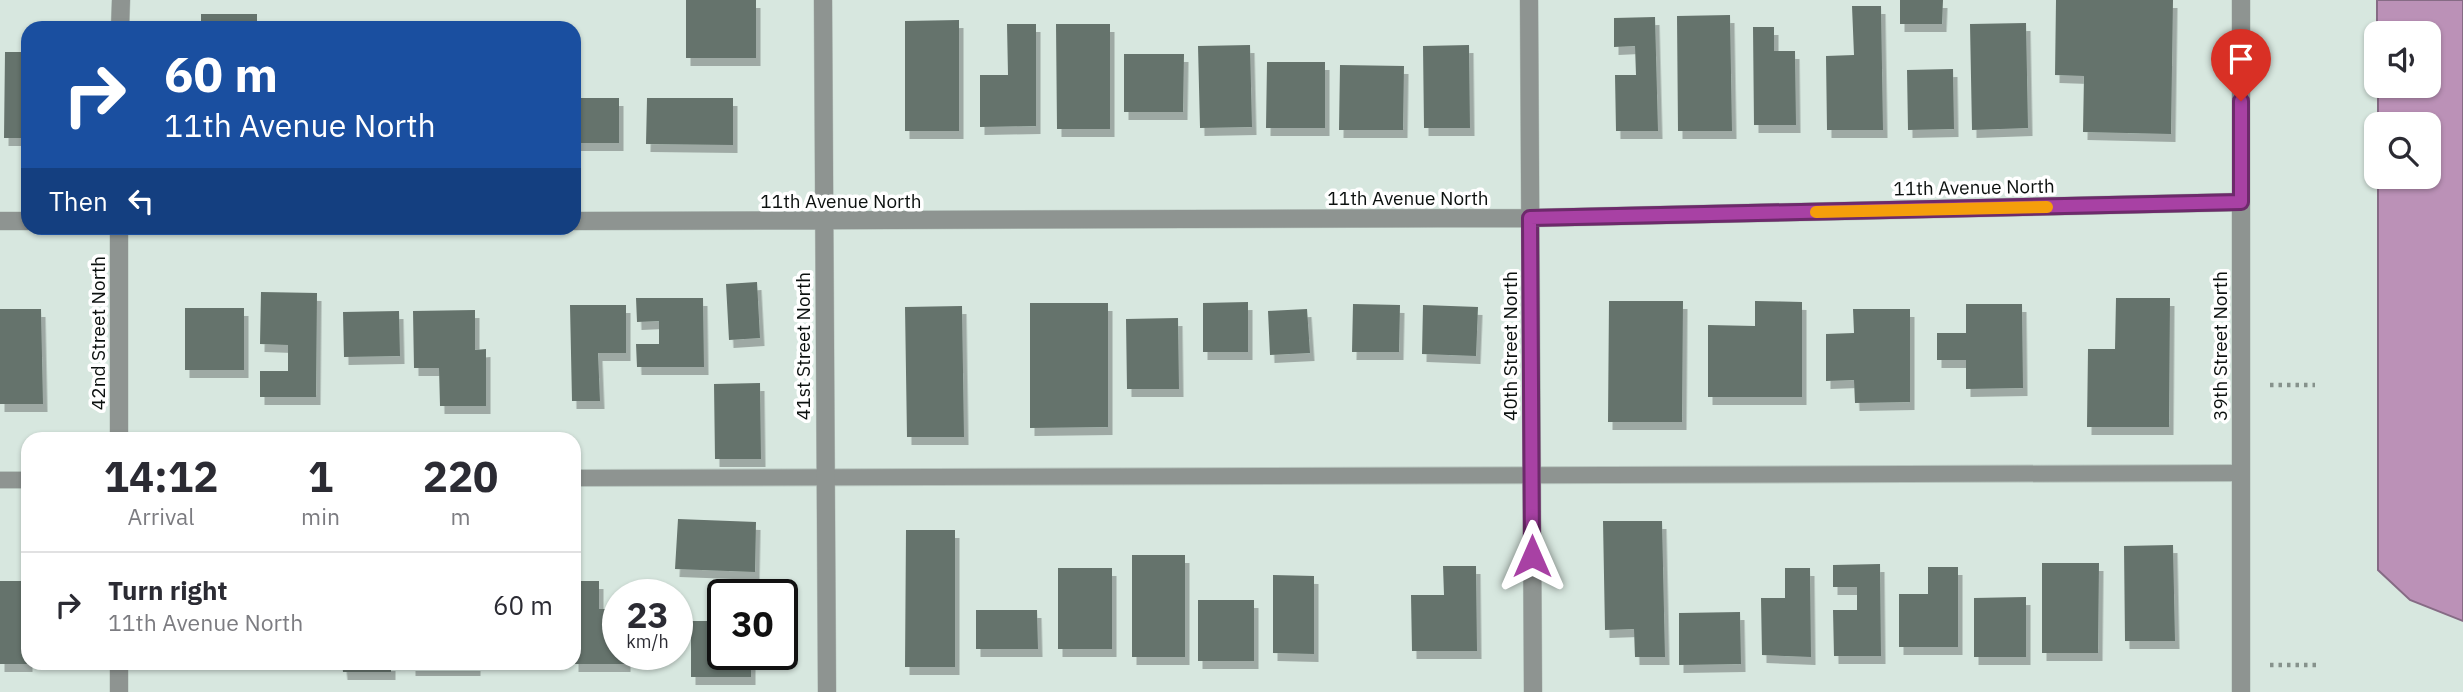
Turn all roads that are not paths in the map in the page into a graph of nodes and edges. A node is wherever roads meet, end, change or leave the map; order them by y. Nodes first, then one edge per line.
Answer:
1 (121, 0) edge
2 (823, 0) edge
3 (1529, 0) edge
4 (2241, 0) edge
5 (120, 21) edge
6 (2241, 202) junction
7 (1530, 218) junction
8 (0, 221) edge
9 (21, 221) edge
10 (581, 221) edge
11 (823, 222) junction
12 (119, 235) edge
13 (119, 432) edge
14 (2241, 473) junction
15 (1532, 475) junction
16 (825, 477) junction
17 (581, 478) edge
18 (0, 480) edge
19 (21, 480) edge
20 (119, 670) edge
21 (119, 692) edge
22 (827, 692) edge
23 (1533, 692) edge
24 (2241, 692) edge

1 - 5 street
2 - 11 street, 41st Street North
3 - 7 street, 40th Street North
4 - 6 street, 39th Street North
6 - 7 street, 11th Avenue North
6 - 14 street, 39th Street North
7 - 11 street, 11th Avenue North
7 - 15 street, 40th Street North
8 - 9 street
10 - 11 street, 11th Avenue North
11 - 16 street, 41st Street North
12 - 13 street, 42nd Street North
14 - 15 lane
14 - 24 street, 39th Street North
15 - 16 lane
15 - 23 street, 40th Street North
16 - 17 lane
16 - 22 street, 41st Street North
18 - 19 lane
20 - 21 street

